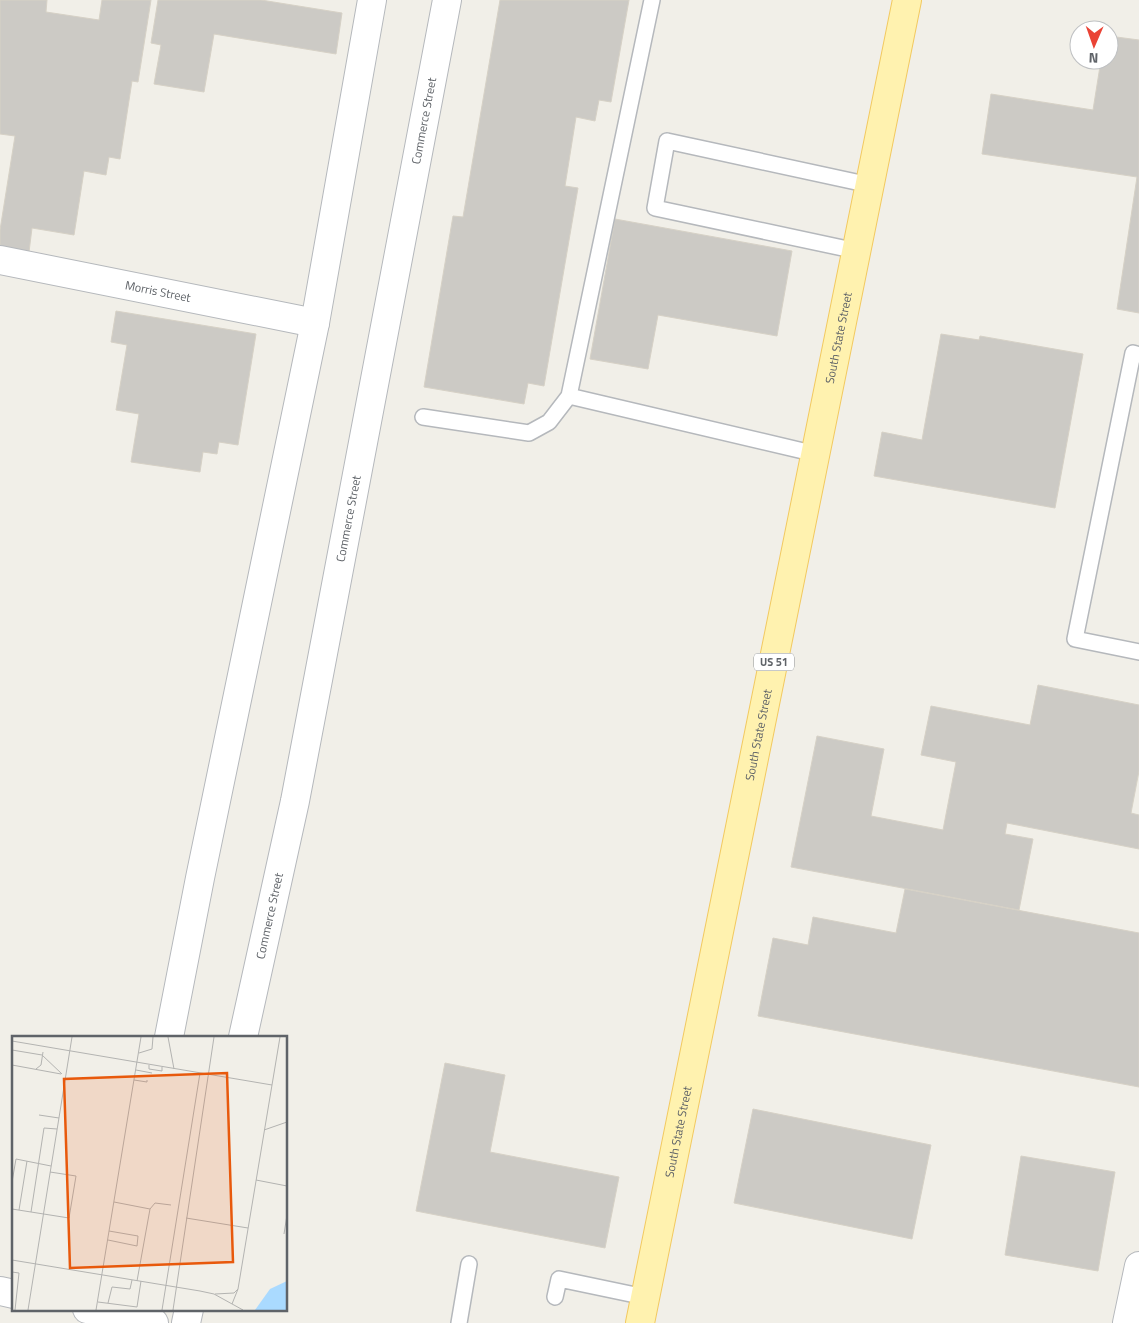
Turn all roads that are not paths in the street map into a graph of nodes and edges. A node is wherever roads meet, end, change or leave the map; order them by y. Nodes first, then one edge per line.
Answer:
1 (372, 0) edge
2 (447, 0) edge
3 (652, 0) edge
4 (907, 0) edge
5 (870, 185) junction
6 (857, 251) junction
7 (0, 260) edge
8 (315, 323) junction
9 (1139, 355) edge
10 (570, 396) junction
11 (423, 417) dead end
12 (816, 454) junction
13 (1139, 652) edge
14 (170, 1036) edge
15 (243, 1036) edge
16 (469, 1264) dead end
17 (1139, 1266) edge
18 (555, 1297) dead end
19 (92, 1310) edge
20 (189, 1310) edge
21 (642, 1310) edge
22 (116, 1316) edge
23 (154, 1323) edge
24 (186, 1323) edge
25 (459, 1323) edge
26 (1127, 1323) edge

1 - 8 street
2 - 15 street, Commerce Street
3 - 10 lane
4 - 5 main road, South State Street / US 51
5 - 6 main road, South State Street / US 51
5 - 6 lane
6 - 12 main road, South State Street / US 51
7 - 8 street, Morris Street
8 - 14 street
9 - 13 lane
10 - 11 lane
10 - 12 lane
12 - 21 main road, South State Street / US 51
16 - 25 lane
17 - 26 street
18 - 21 lane
19 - 22 street
20 - 24 street
22 - 23 street

